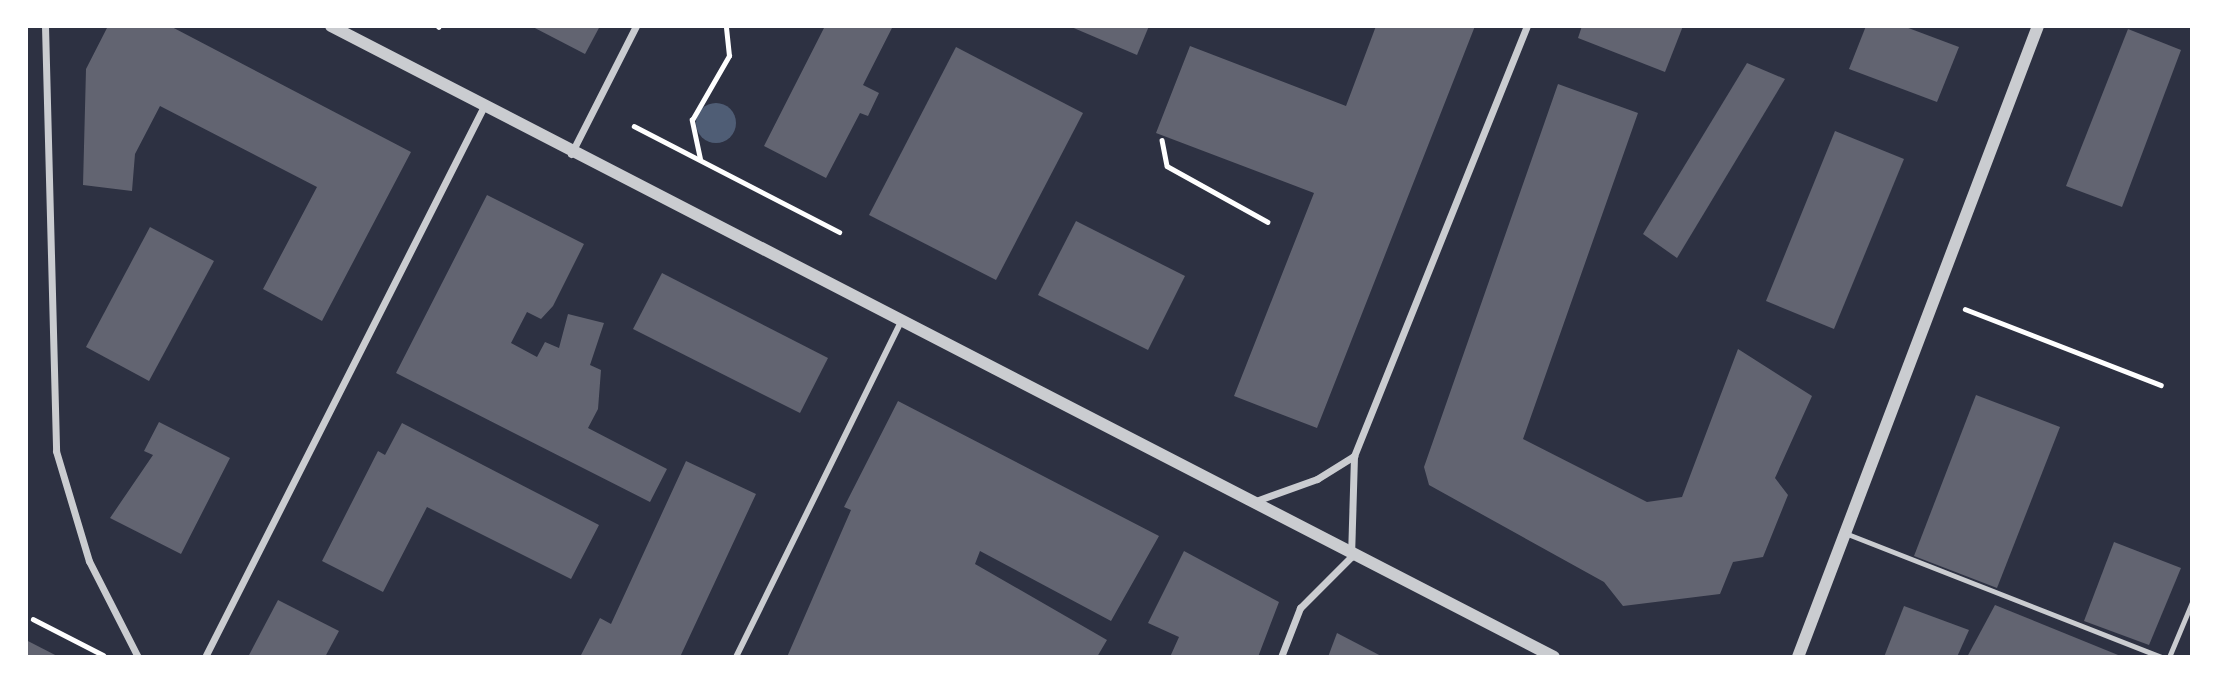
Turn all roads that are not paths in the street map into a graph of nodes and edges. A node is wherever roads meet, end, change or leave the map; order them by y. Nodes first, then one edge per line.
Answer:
1 (46, 26) edge
2 (331, 26) edge
3 (636, 26) edge
4 (1527, 26) edge
5 (2038, 26) edge
6 (483, 108) junction
7 (571, 154) junction
8 (900, 324) junction
9 (1354, 456) junction
10 (1250, 503) junction
11 (1845, 533) junction
12 (1352, 557) junction
13 (2192, 602) edge
14 (138, 657) edge
15 (205, 657) edge
16 (736, 657) edge
17 (1281, 657) edge
18 (1554, 657) edge
19 (1798, 657) edge
20 (2162, 657) edge
21 (2169, 657) edge

1 - 14 street
2 - 6 street
3 - 7 street
4 - 9 street
5 - 11 street
6 - 7 street
6 - 15 street
7 - 8 street
8 - 10 street
8 - 16 street
9 - 10 street
9 - 12 street
10 - 12 street
11 - 19 street
11 - 20 lane
12 - 17 street
12 - 18 street
13 - 21 lane

